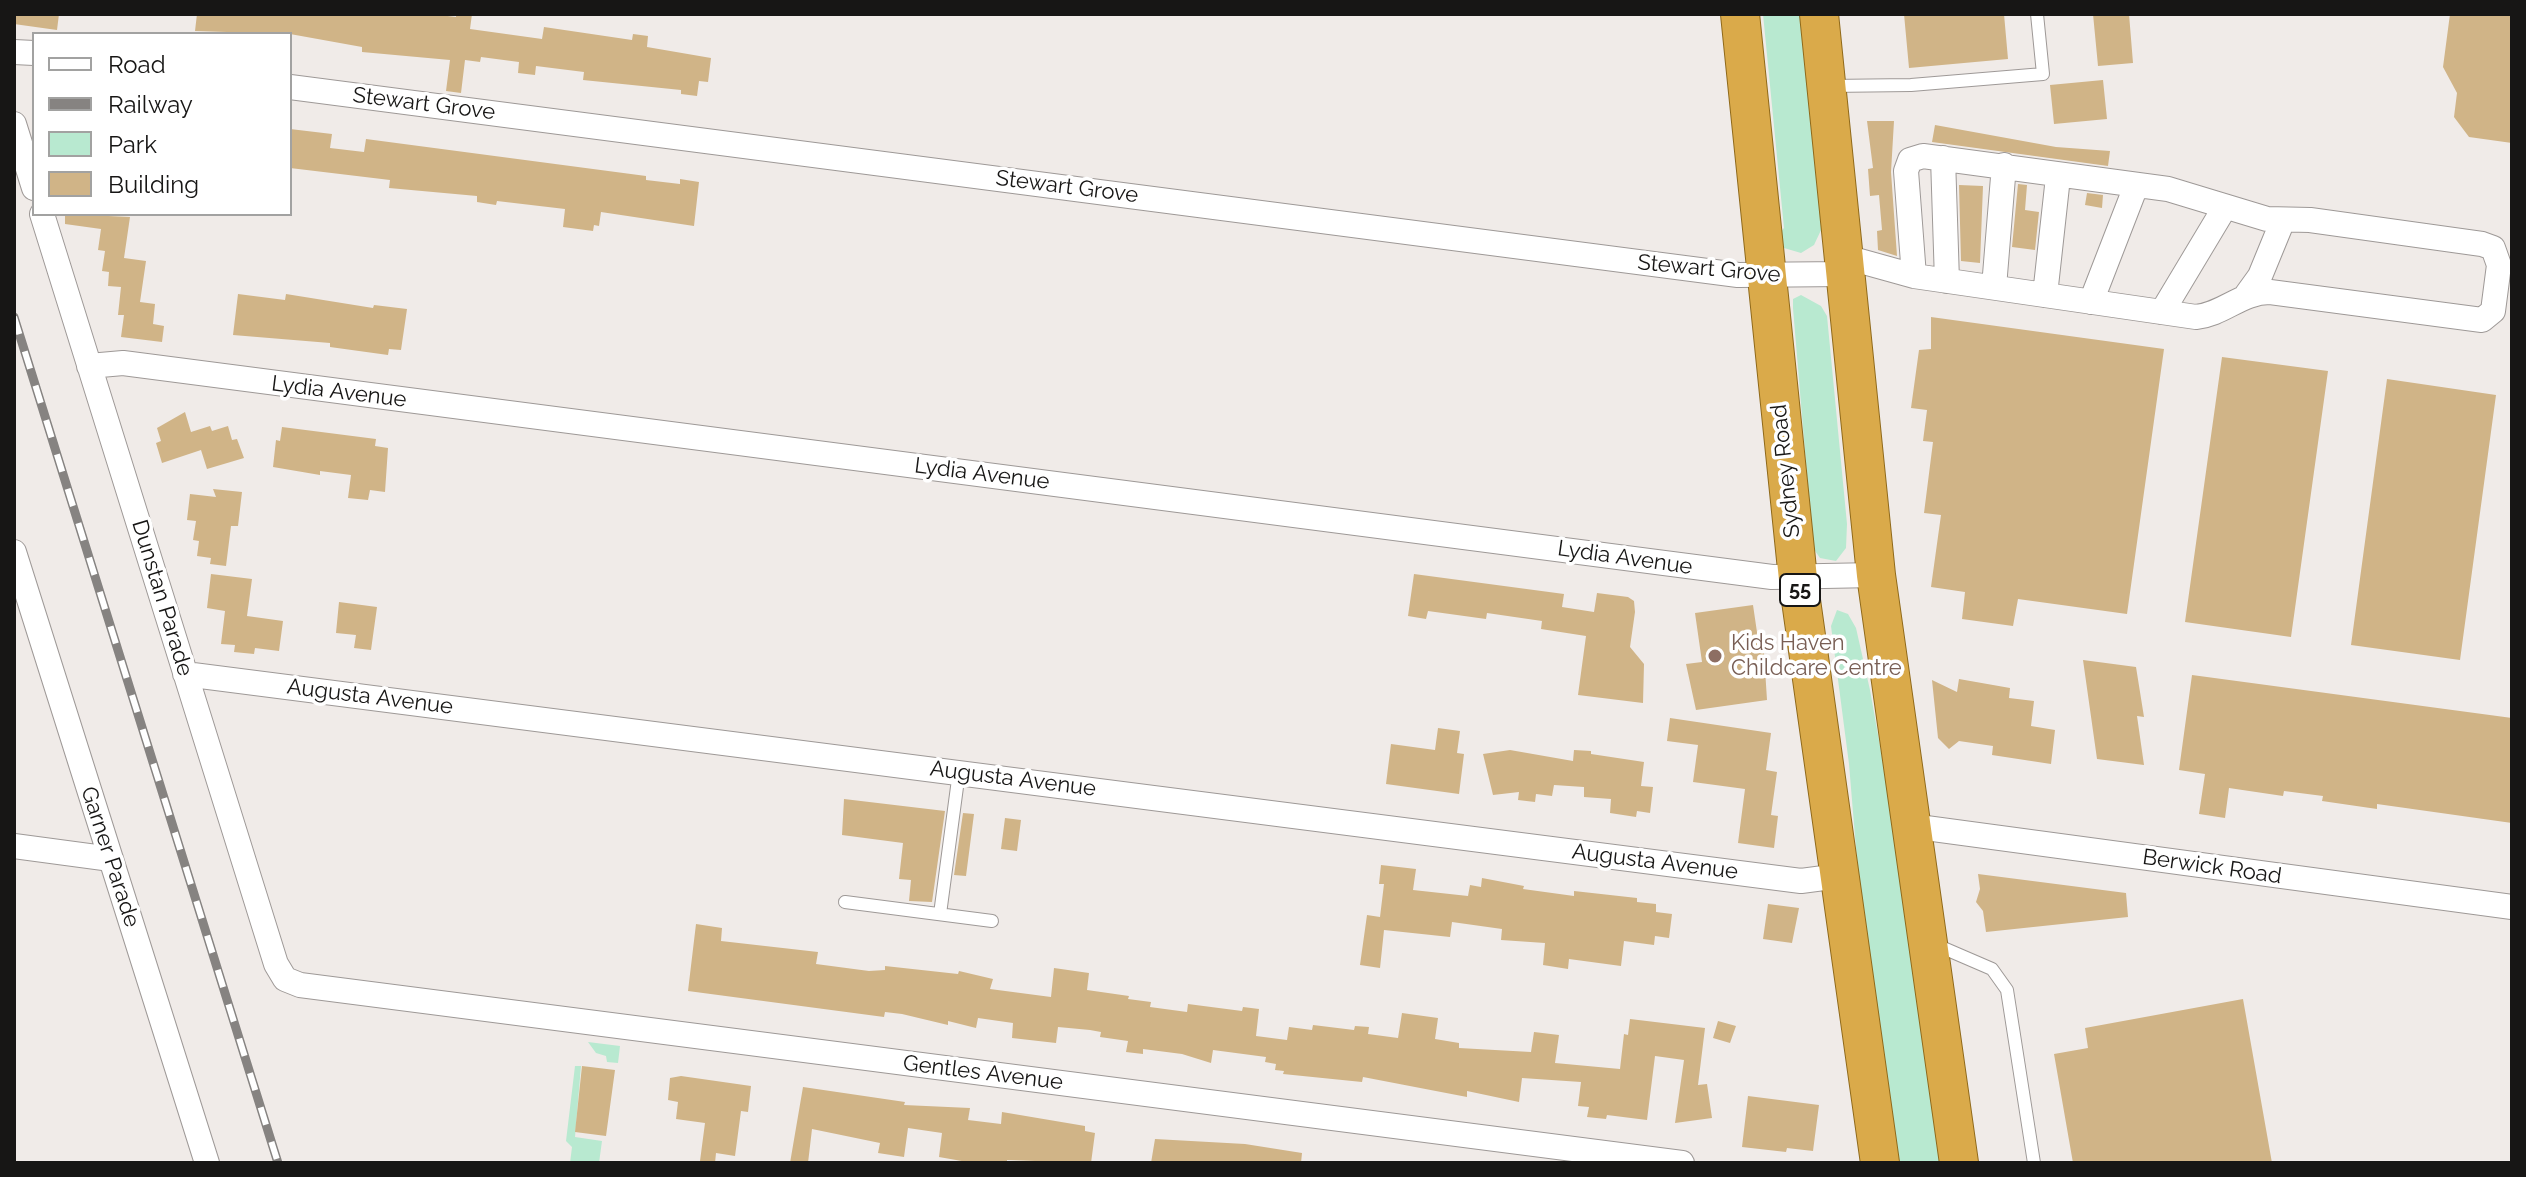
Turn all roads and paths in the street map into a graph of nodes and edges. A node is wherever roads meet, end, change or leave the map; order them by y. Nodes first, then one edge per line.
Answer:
1 (1740, 14) edge
2 (1819, 14) edge
3 (2037, 14) edge
4 (1826, 86) junction
5 (292, 87) edge
6 (14, 124) edge
7 (1943, 158) junction
8 (2004, 165) junction
9 (2058, 177) junction
10 (32, 182) edge
11 (2136, 186) junction
12 (2225, 207) junction
13 (43, 216) edge
14 (2283, 220) junction
15 (1843, 265) junction
16 (1914, 276) junction
17 (1765, 277) junction
18 (1947, 281) junction
19 (1994, 287) junction
20 (2247, 294) junction
21 (2045, 295) junction
22 (2091, 302) junction
23 (2162, 312) junction
24 (89, 366) junction
25 (14, 552) edge
26 (1876, 575) junction
27 (1798, 579) junction
28 (185, 674) junction
29 (959, 772) junction
30 (1911, 826) junction
31 (14, 846) edge
32 (111, 859) junction
33 (1839, 876) junction
34 (845, 902) dead end
35 (2512, 907) edge
36 (940, 914) junction
37 (992, 921) dead end
38 (1927, 941) junction
39 (285, 979) joint
40 (207, 1163) edge
41 (1682, 1163) edge
42 (1880, 1163) edge
43 (1959, 1163) edge
44 (2034, 1163) edge

1 - 17 highway, Sydney Road / 55
2 - 4 highway
3 - 4 lane
4 - 15 highway
5 - 17 street, Stewart Grove
6 - 10 street
7 - 8 street
7 - 16 street
7 - 18 street
8 - 9 street
8 - 19 street
9 - 11 street
9 - 21 street
11 - 12 street
11 - 22 street
12 - 14 street
12 - 23 street
13 - 24 street, Dunstan Parade
14 - 20 street
14 - 20 street
15 - 16 street, Stewart Grove
15 - 17 street, Stewart Grove
15 - 26 highway
16 - 18 street, Stewart Grove
17 - 27 highway, Sydney Road / 55
18 - 19 street, Stewart Grove
19 - 21 street, Stewart Grove
20 - 23 street, Stewart Grove
21 - 22 street, Stewart Grove
22 - 23 street, Stewart Grove
24 - 27 street, Lydia Avenue
24 - 28 street, Dunstan Parade
25 - 32 street, Garner Parade
26 - 27 street, Lydia Avenue
26 - 30 highway
27 - 33 highway, Sydney Road / 55
28 - 29 street, Augusta Avenue
28 - 39 street, Dunstan Parade
29 - 33 street, Augusta Avenue
29 - 36 lane
30 - 35 street, Berwick Road
30 - 38 highway
31 - 32 street
32 - 40 street, Garner Parade
33 - 42 highway, Sydney Road / 55
34 - 36 lane
36 - 37 lane
38 - 43 highway
38 - 44 lane
39 - 41 street, Gentles Avenue

